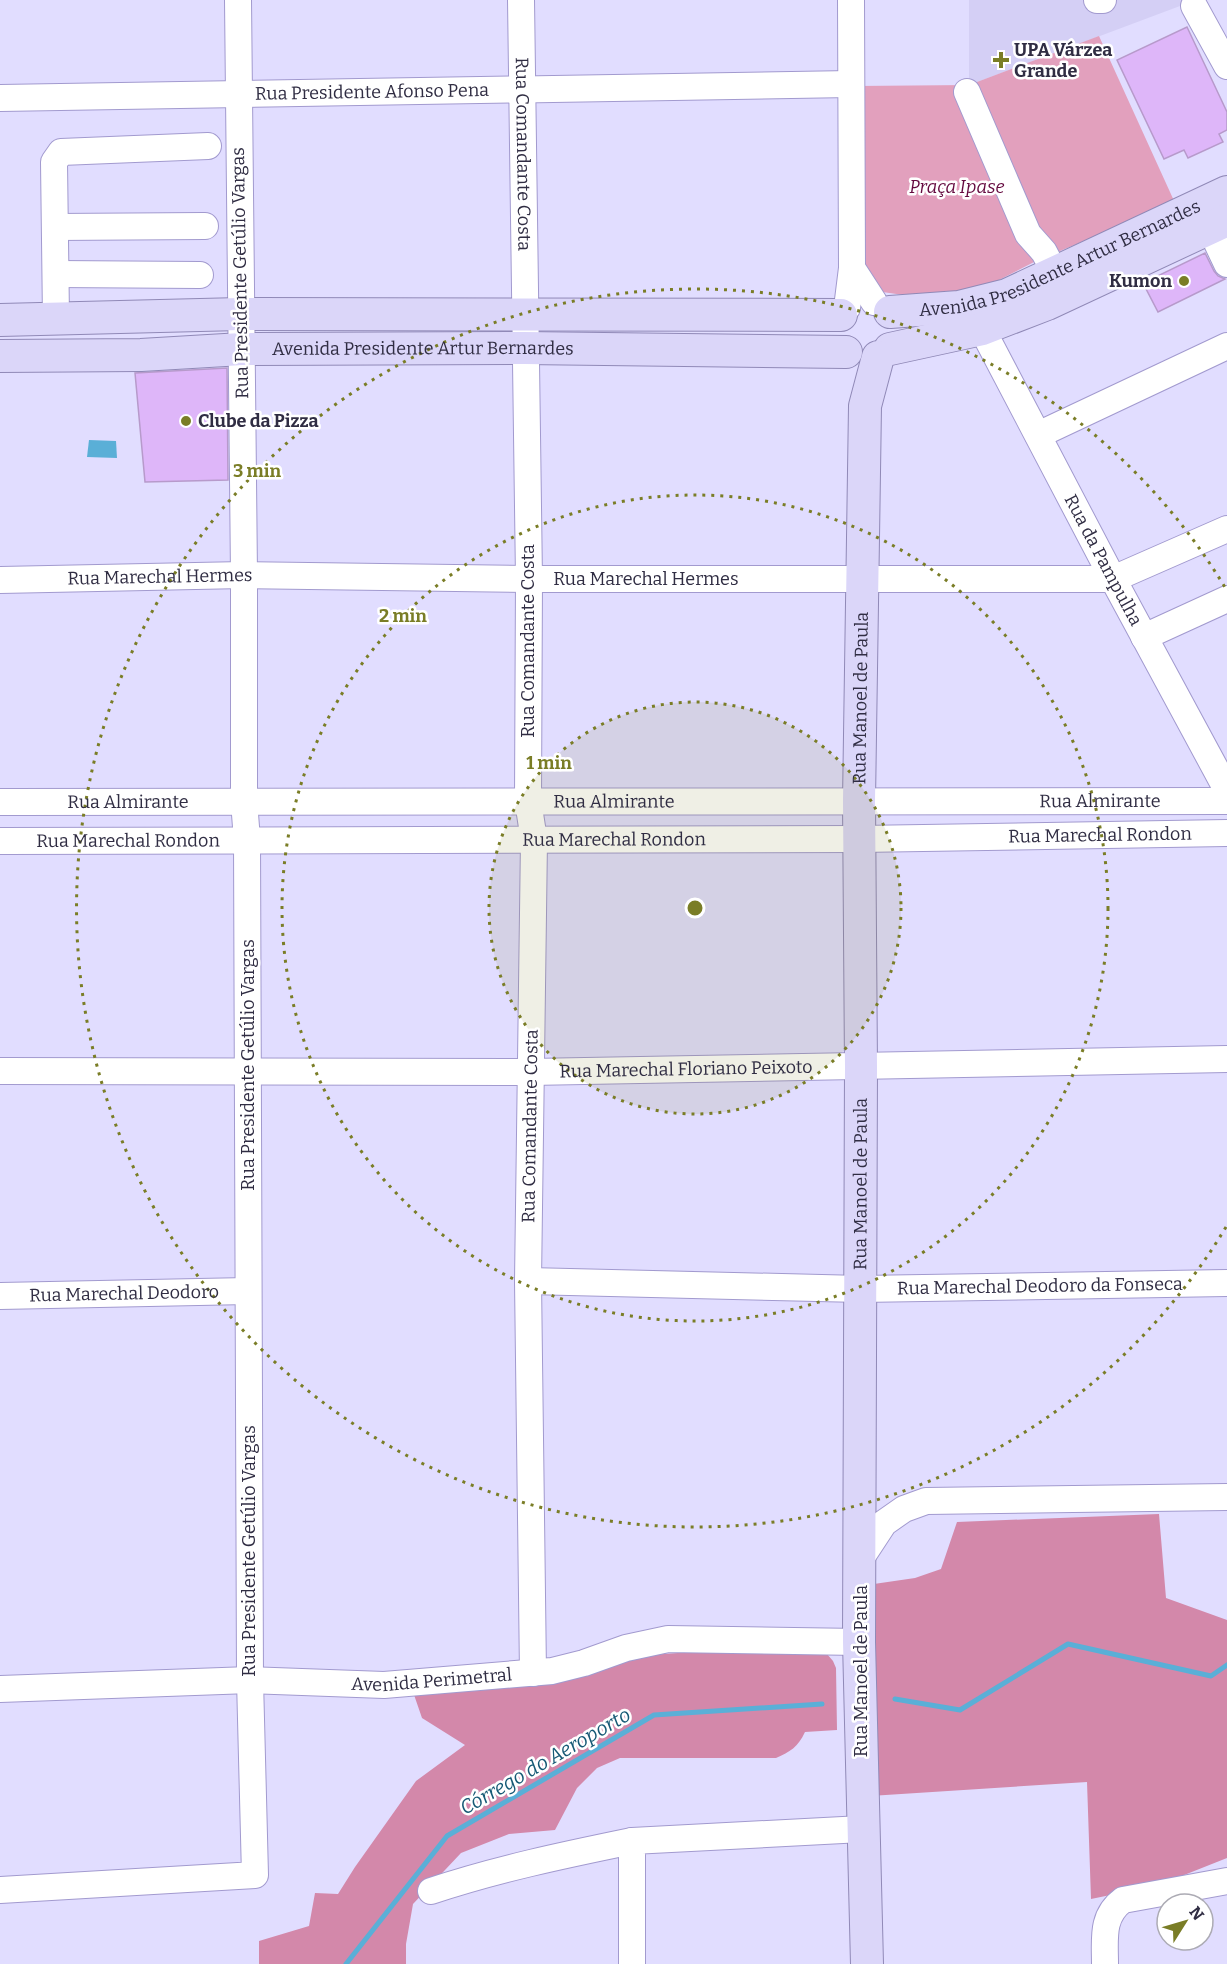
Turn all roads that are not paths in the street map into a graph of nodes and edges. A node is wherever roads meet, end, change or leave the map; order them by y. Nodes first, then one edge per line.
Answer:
1 (237, 0) edge
2 (521, 0) edge
3 (850, 0) edge
4 (1097, 0) edge
5 (1103, 0) edge
6 (1194, 6) dead end
7 (1227, 66) edge
8 (851, 84) junction
9 (521, 89) junction
10 (968, 92) dead end
11 (238, 94) junction
12 (0, 98) edge
13 (208, 146) dead end
14 (1227, 192) edge
15 (1219, 224) edge
16 (205, 226) dead end
17 (55, 227) junction
18 (1227, 264) edge
19 (56, 274) junction
20 (200, 275) dead end
21 (1047, 277) junction
22 (863, 309) junction
23 (240, 314) junction
24 (525, 315) junction
25 (56, 318) junction
26 (0, 320) edge
27 (982, 329) junction
28 (1227, 346) edge
29 (524, 348) junction
30 (242, 349) junction
31 (867, 354) junction
32 (0, 356) edge
33 (1038, 435) junction
34 (1227, 529) edge
35 (244, 575) junction
36 (861, 578) junction
37 (529, 579) junction
38 (1113, 579) junction
39 (0, 580) edge
40 (1227, 599) edge
41 (1144, 637) junction
42 (1227, 790) edge
43 (244, 801) junction
44 (528, 801) junction
45 (858, 801) junction
46 (1227, 801) edge
47 (0, 802) edge
48 (1227, 833) edge
49 (247, 840) junction
50 (534, 840) junction
51 (860, 840) junction
52 (0, 841) edge
53 (1227, 1059) edge
54 (861, 1067) junction
55 (0, 1071) edge
56 (248, 1072) junction
57 (530, 1072) junction
58 (528, 1281) junction
59 (1227, 1283) edge
60 (861, 1289) junction
61 (248, 1291) junction
62 (0, 1296) edge
63 (1227, 1497) edge
64 (861, 1558) junction
65 (859, 1642) junction
66 (533, 1673) junction
67 (250, 1680) junction
68 (0, 1689) edge
69 (862, 1829) junction
70 (632, 1841) junction
71 (1227, 1881) edge
72 (0, 1890) edge
73 (431, 1891) dead end
74 (632, 1964) edge
75 (867, 1964) edge
76 (1105, 1964) edge

1 - 11 street, Rua Presidente Getúlio Vargas
2 - 9 street, Rua Comandante Costa
3 - 8 street
4 - 5 street
6 - 7 street
8 - 9 street, Rua Presidente Afonso Pena
8 - 22 street
9 - 11 street, Rua Presidente Afonso Pena
9 - 24 street, Rua Comandante Costa
10 - 21 street
11 - 12 street, Rua Presidente Afonso Pena
11 - 23 street, Rua Presidente Getúlio Vargas
13 - 17 street
14 - 21 main road, Avenida Presidente Artur Bernardes
15 - 18 street
15 - 27 main road, Avenida Presidente Artur Bernardes
16 - 17 street
17 - 19 street
19 - 20 street
19 - 25 street
21 - 22 main road, Avenida Presidente Artur Bernardes
22 - 24 main road, Avenida Presidente Artur Bernardes
22 - 31 main road, Rua Manoel de Paula
22 - 31 main road
23 - 24 main road, Avenida Presidente Artur Bernardes
23 - 25 main road, Avenida Presidente Artur Bernardes
23 - 30 street, Rua Presidente Getúlio Vargas
24 - 29 street, Rua Comandante Costa
25 - 26 main road, Avenida Presidente Artur Bernardes
27 - 31 main road, Avenida Presidente Artur Bernardes
27 - 33 street, Rua da Pampulha
28 - 33 street
29 - 30 main road, Avenida Presidente Artur Bernardes
29 - 31 main road, Avenida Presidente Artur Bernardes
29 - 37 street, Rua Comandante Costa
30 - 32 main road, Avenida Presidente Artur Bernardes
30 - 35 street, Rua Presidente Getúlio Vargas
31 - 36 main road, Rua Manoel de Paula
33 - 38 street, Rua da Pampulha
34 - 38 street
35 - 37 street, Rua Marechal Hermes
35 - 39 street, Rua Marechal Hermes
35 - 43 street, Rua Presidente Getúlio Vargas
36 - 37 street, Rua Marechal Hermes
36 - 38 street, Rua Marechal Hermes
36 - 45 main road, Rua Manoel de Paula
37 - 44 street, Rua Comandante Costa
38 - 41 street, Rua da Pampulha
40 - 41 street
41 - 42 street, Rua da Pampulha
43 - 44 street, Rua Almirante
43 - 47 street, Rua Almirante
43 - 49 street, Rua Presidente Getúlio Vargas
44 - 45 street, Rua Almirante
44 - 50 street, Rua Comandante Costa
45 - 46 street, Rua Almirante
45 - 51 main road, Rua Manoel de Paula
48 - 51 street, Rua Marechal Rondon
49 - 50 street, Rua Marechal Rondon
49 - 52 street, Rua Marechal Rondon
49 - 56 street, Rua Presidente Getúlio Vargas
50 - 51 street, Rua Marechal Rondon
50 - 57 street, Rua Comandante Costa
51 - 54 main road, Rua Manoel de Paula
53 - 54 street, Rua Marechal Floriano Peixoto
54 - 57 street, Rua Marechal Floriano Peixoto
54 - 60 main road, Rua Manoel de Paula
55 - 56 street, Rua Marechal Floriano Peixoto
56 - 57 street, Rua Marechal Floriano Peixoto
56 - 61 street, Rua Presidente Getúlio Vargas
57 - 58 street, Rua Comandante Costa
58 - 60 street, Rua Marechal Deodoro da Fonseca
58 - 66 street, Rua Comandante Costa
59 - 60 street, Rua Marechal Deodoro da Fonseca
60 - 64 main road, Rua Manoel de Paula
61 - 62 street, Rua Marechal Deodoro
61 - 67 street, Rua Presidente Getúlio Vargas
63 - 64 street
64 - 65 main road, Rua Manoel de Paula
65 - 66 street, Avenida Perimetral
65 - 69 main road, Rua Manoel de Paula
66 - 67 street, Avenida Perimetral
67 - 68 street, Avenida Perimetral
67 - 72 street, Rua Presidente Getúlio Vargas
69 - 70 street
69 - 75 main road, Rua Manoel de Paula
70 - 73 street
70 - 74 street
71 - 76 street

